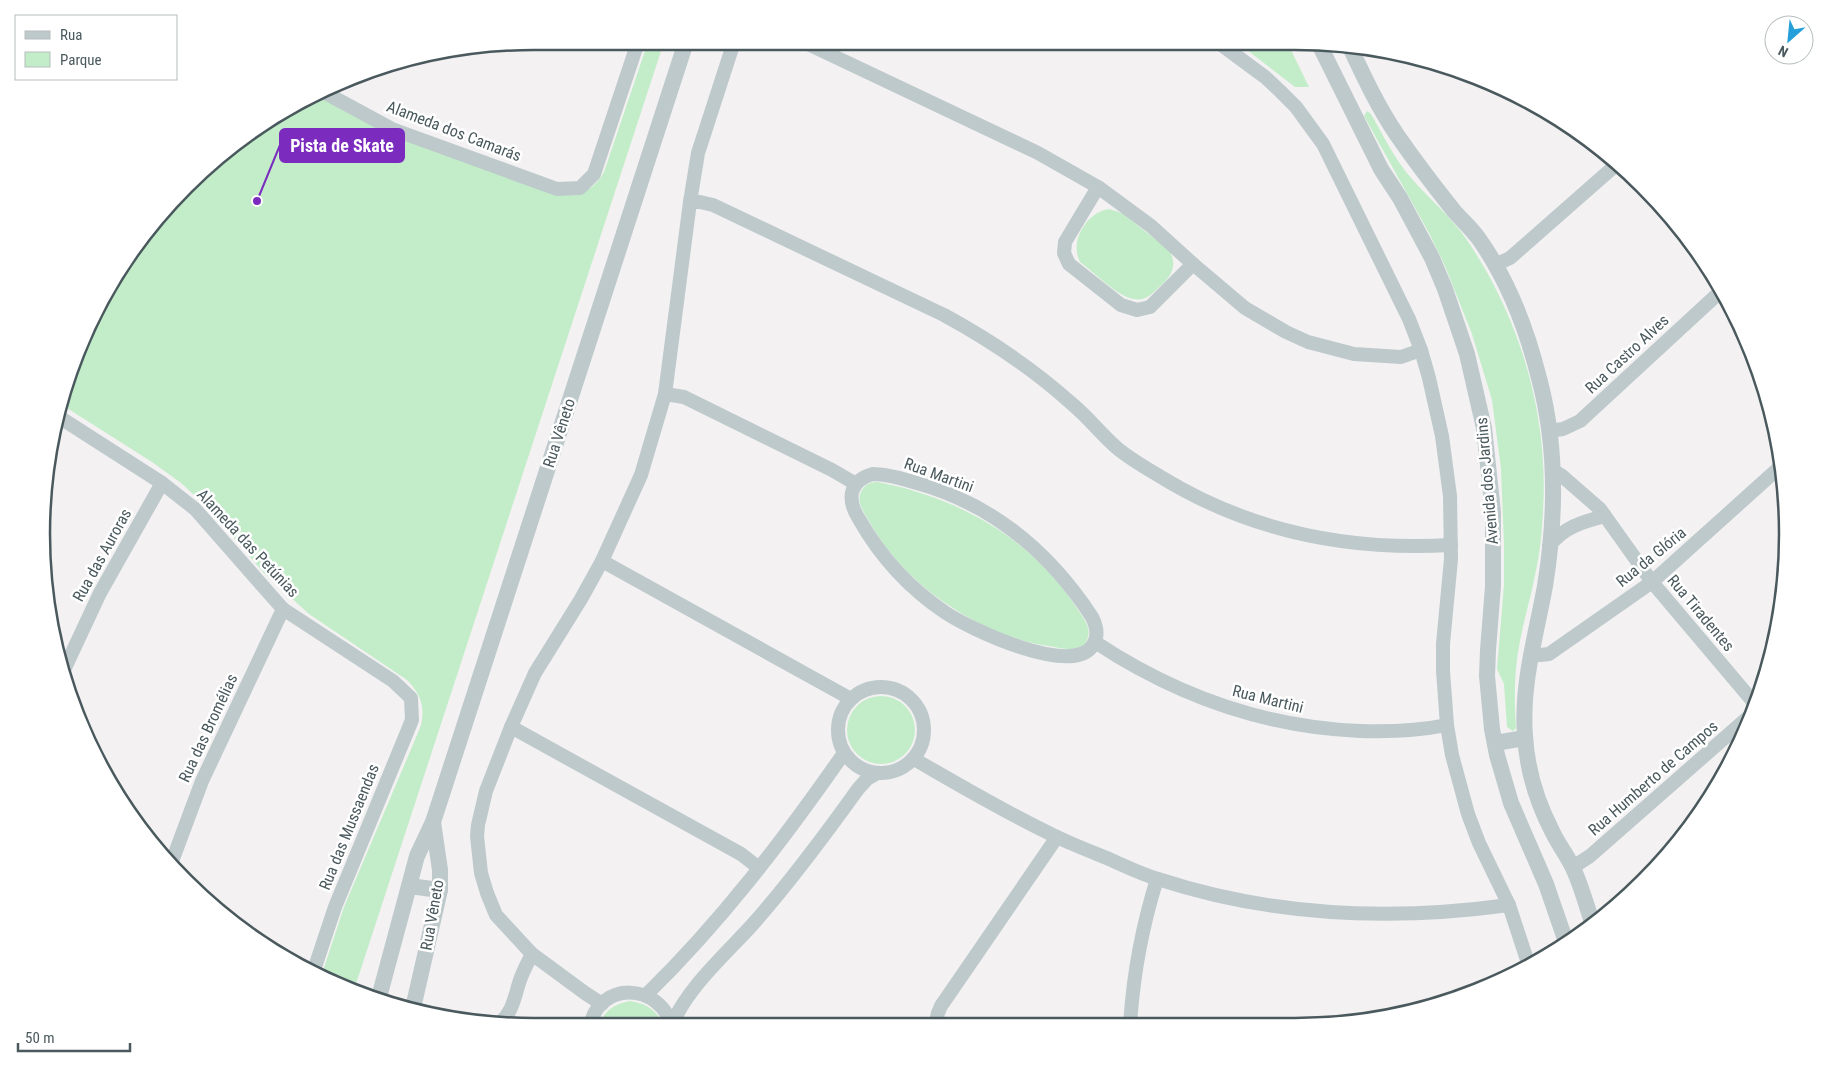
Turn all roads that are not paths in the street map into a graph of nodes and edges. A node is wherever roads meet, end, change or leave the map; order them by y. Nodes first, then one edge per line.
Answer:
1 (635, 50) edge
2 (682, 50) edge
3 (731, 50) edge
4 (821, 50) edge
5 (1228, 50) edge
6 (1322, 51) edge
7 (1353, 54) edge
8 (330, 95) edge
9 (1375, 99) junction
10 (1351, 107) junction
11 (1613, 169) edge
12 (1098, 187) junction
13 (690, 202) junction
14 (1192, 264) junction
15 (1495, 265) junction
16 (1716, 296) edge
17 (1421, 350) junction
18 (665, 394) junction
19 (64, 420) edge
20 (1549, 431) junction
21 (1552, 470) junction
22 (1775, 471) edge
23 (162, 483) junction
24 (856, 484) junction
25 (1605, 516) junction
26 (1451, 545) junction
27 (1549, 546) junction
28 (602, 561) junction
29 (1652, 582) junction
30 (283, 609) junction
31 (1095, 642) junction
32 (1531, 654) junction
33 (67, 663) edge
34 (411, 698) joint
35 (1750, 698) edge
36 (851, 699) junction
37 (1740, 723) edge
38 (1447, 725) junction
39 (511, 727) junction
40 (1525, 738) junction
41 (1495, 743) junction
42 (844, 754) junction
43 (914, 759) junction
44 (876, 774) junction
45 (433, 822) junction
46 (1057, 837) junction
47 (174, 857) edge
48 (1573, 867) junction
49 (759, 868) junction
50 (1156, 879) junction
51 (409, 886) junction
52 (440, 890) junction
53 (1509, 905) junction
54 (1590, 918) edge
55 (1564, 936) edge
56 (532, 954) junction
57 (1527, 959) edge
58 (315, 966) edge
59 (380, 993) edge
60 (646, 995) junction
61 (414, 1003) edge
62 (602, 1004) junction
63 (505, 1017) edge
64 (592, 1018) edge
65 (669, 1018) edge
66 (675, 1018) edge
67 (937, 1018) edge
68 (1131, 1018) edge

1 - 8 street, Alameda dos Camarás
2 - 45 street, Rua Vêneto
3 - 13 street
4 - 12 street
5 - 17 street
6 - 10 street, Avenida dos Jardins
7 - 9 street
9 - 10 street
9 - 15 street
10 - 41 street, Avenida dos Jardins
11 - 15 street
12 - 14 street
12 - 14 street
13 - 18 street
13 - 26 street
14 - 17 street
15 - 20 street
16 - 20 street, Rua Castro Alves
17 - 26 street
18 - 24 street
18 - 28 street
19 - 23 street, Alameda das Petúnias
20 - 21 street
21 - 25 street, Rua Tiradentes
21 - 27 street
22 - 29 street, Rua da Glória
23 - 30 street, Alameda das Petúnias
23 - 33 street, Rua das Auroras
24 - 31 street, Rua Martini
24 - 31 street
25 - 27 street
25 - 29 street, Rua Tiradentes
26 - 38 street
27 - 32 street
28 - 36 street
28 - 39 street
29 - 32 street, Rua da Glória
29 - 35 street, Rua Tiradentes
30 - 34 street, Alameda das Petúnias
30 - 47 street, Rua das Bromélias
31 - 38 street, Rua Martini
32 - 40 street
34 - 58 street, Rua das Mussaendas
36 - 42 street
36 - 43 street
37 - 48 street, Rua Humberto de Campos
38 - 53 street
39 - 49 street
39 - 56 street
40 - 41 street
40 - 48 street
41 - 55 street, Avenida dos Jardins
42 - 44 street
42 - 49 street
43 - 44 street
43 - 46 street
44 - 66 street
45 - 51 street, Rua Vêneto
45 - 52 street, Rua Vêneto
46 - 50 street
46 - 67 street
48 - 54 street
49 - 60 street
50 - 53 street
50 - 68 street
51 - 52 street
51 - 59 street, Rua Vêneto
52 - 61 street, Rua Vêneto
53 - 57 street
56 - 62 street
56 - 63 street
60 - 62 street
60 - 65 street
62 - 64 street

